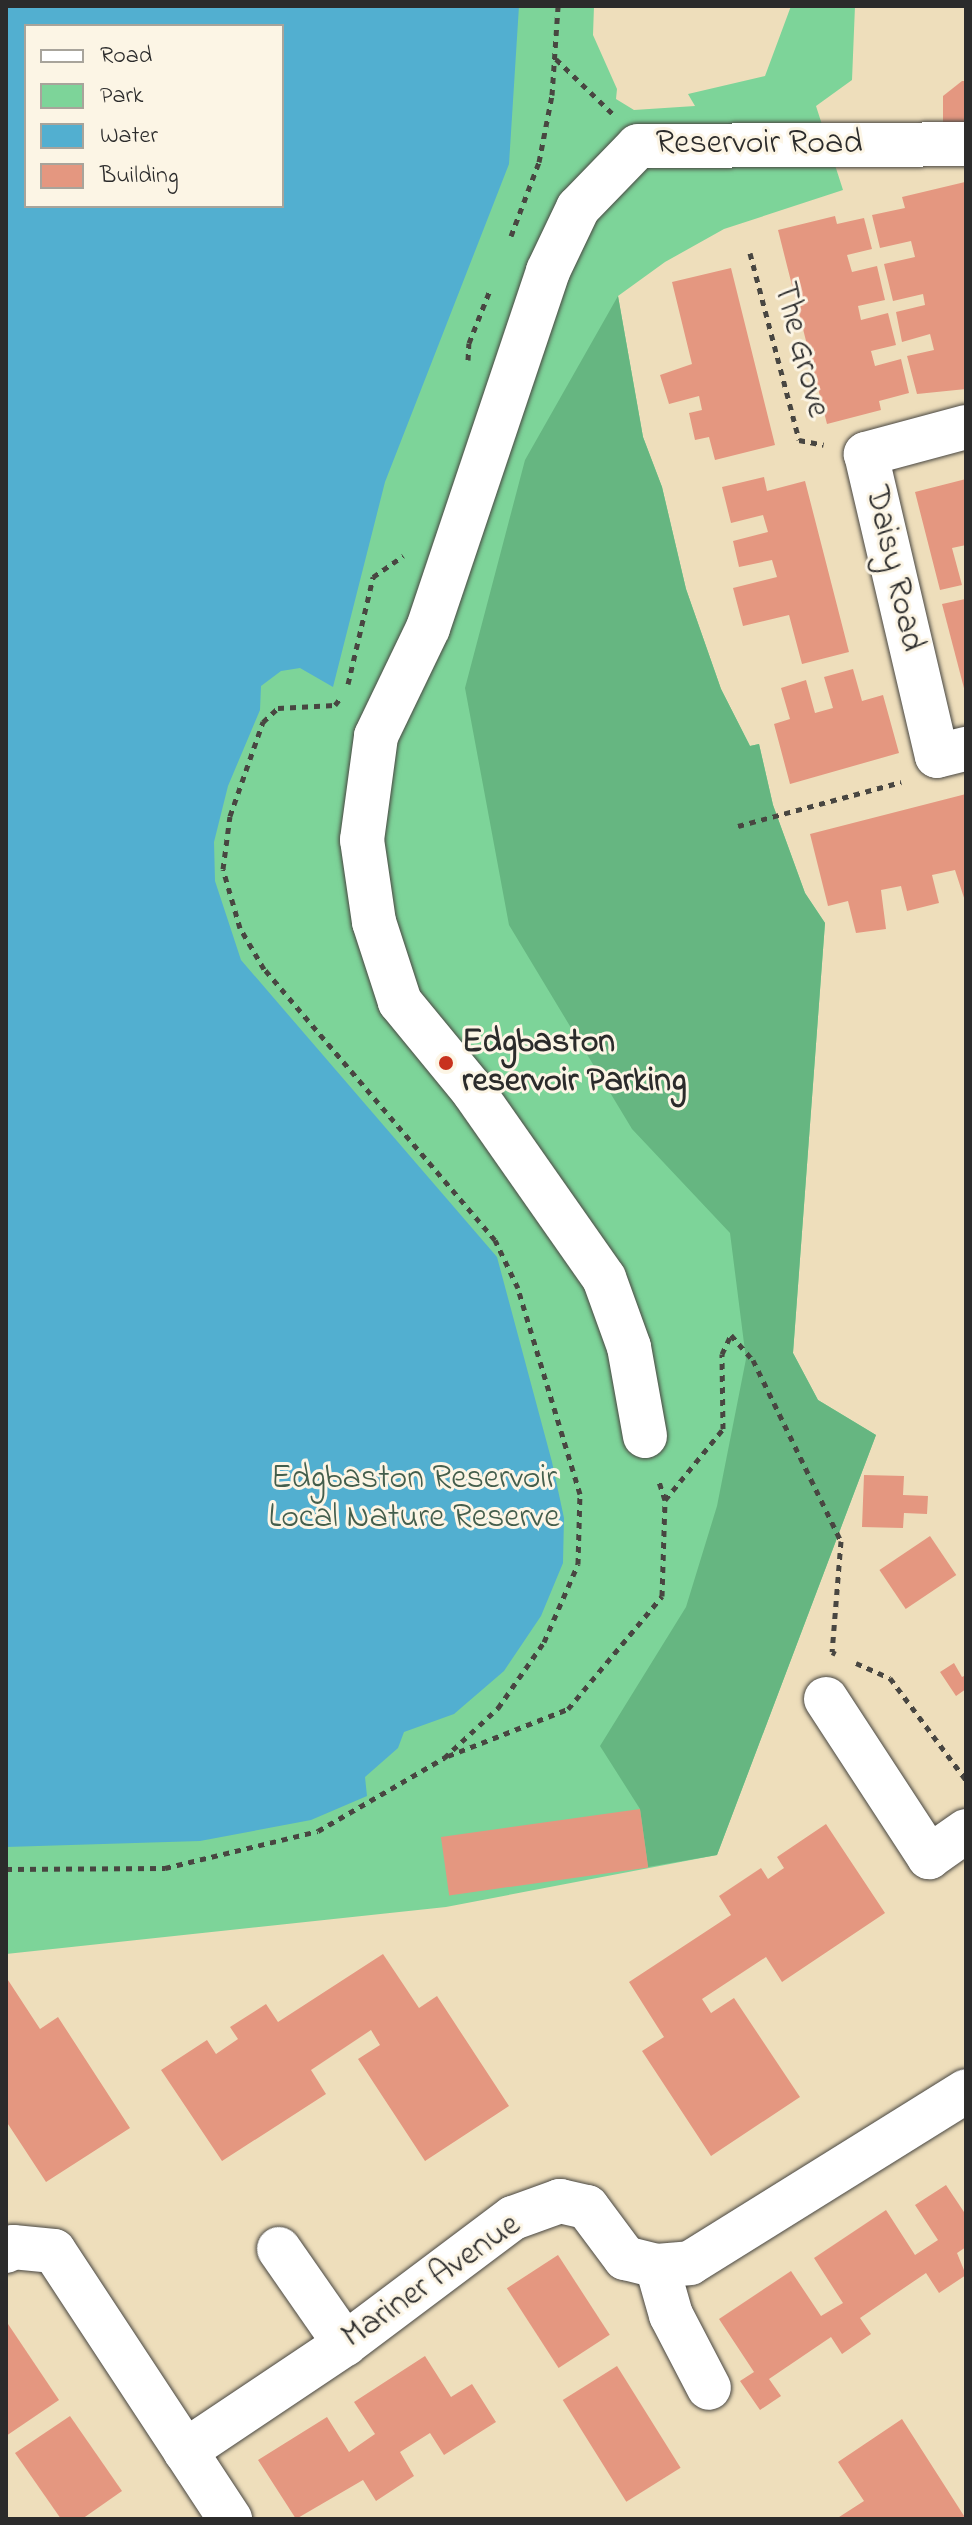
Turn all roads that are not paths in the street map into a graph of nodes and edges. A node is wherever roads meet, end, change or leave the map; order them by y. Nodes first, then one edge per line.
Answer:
1 (966, 144) edge
2 (966, 427) edge
3 (951, 753) edge
4 (645, 1436) road end
5 (826, 1699) dead end
6 (966, 1831) edge
7 (966, 2091) edge
8 (279, 2249) dead end
9 (6, 2251) edge
10 (657, 2266) junction
11 (345, 2344) junction
12 (709, 2388) dead end
13 (185, 2451) junction
14 (230, 2519) edge

1 - 4 street, Reservoir Road
2 - 3 street, Daisy Road
5 - 6 street
7 - 10 street
8 - 11 street
9 - 13 street
10 - 11 street, Mariner Avenue
10 - 12 street
11 - 13 street, Mariner Avenue
13 - 14 street

